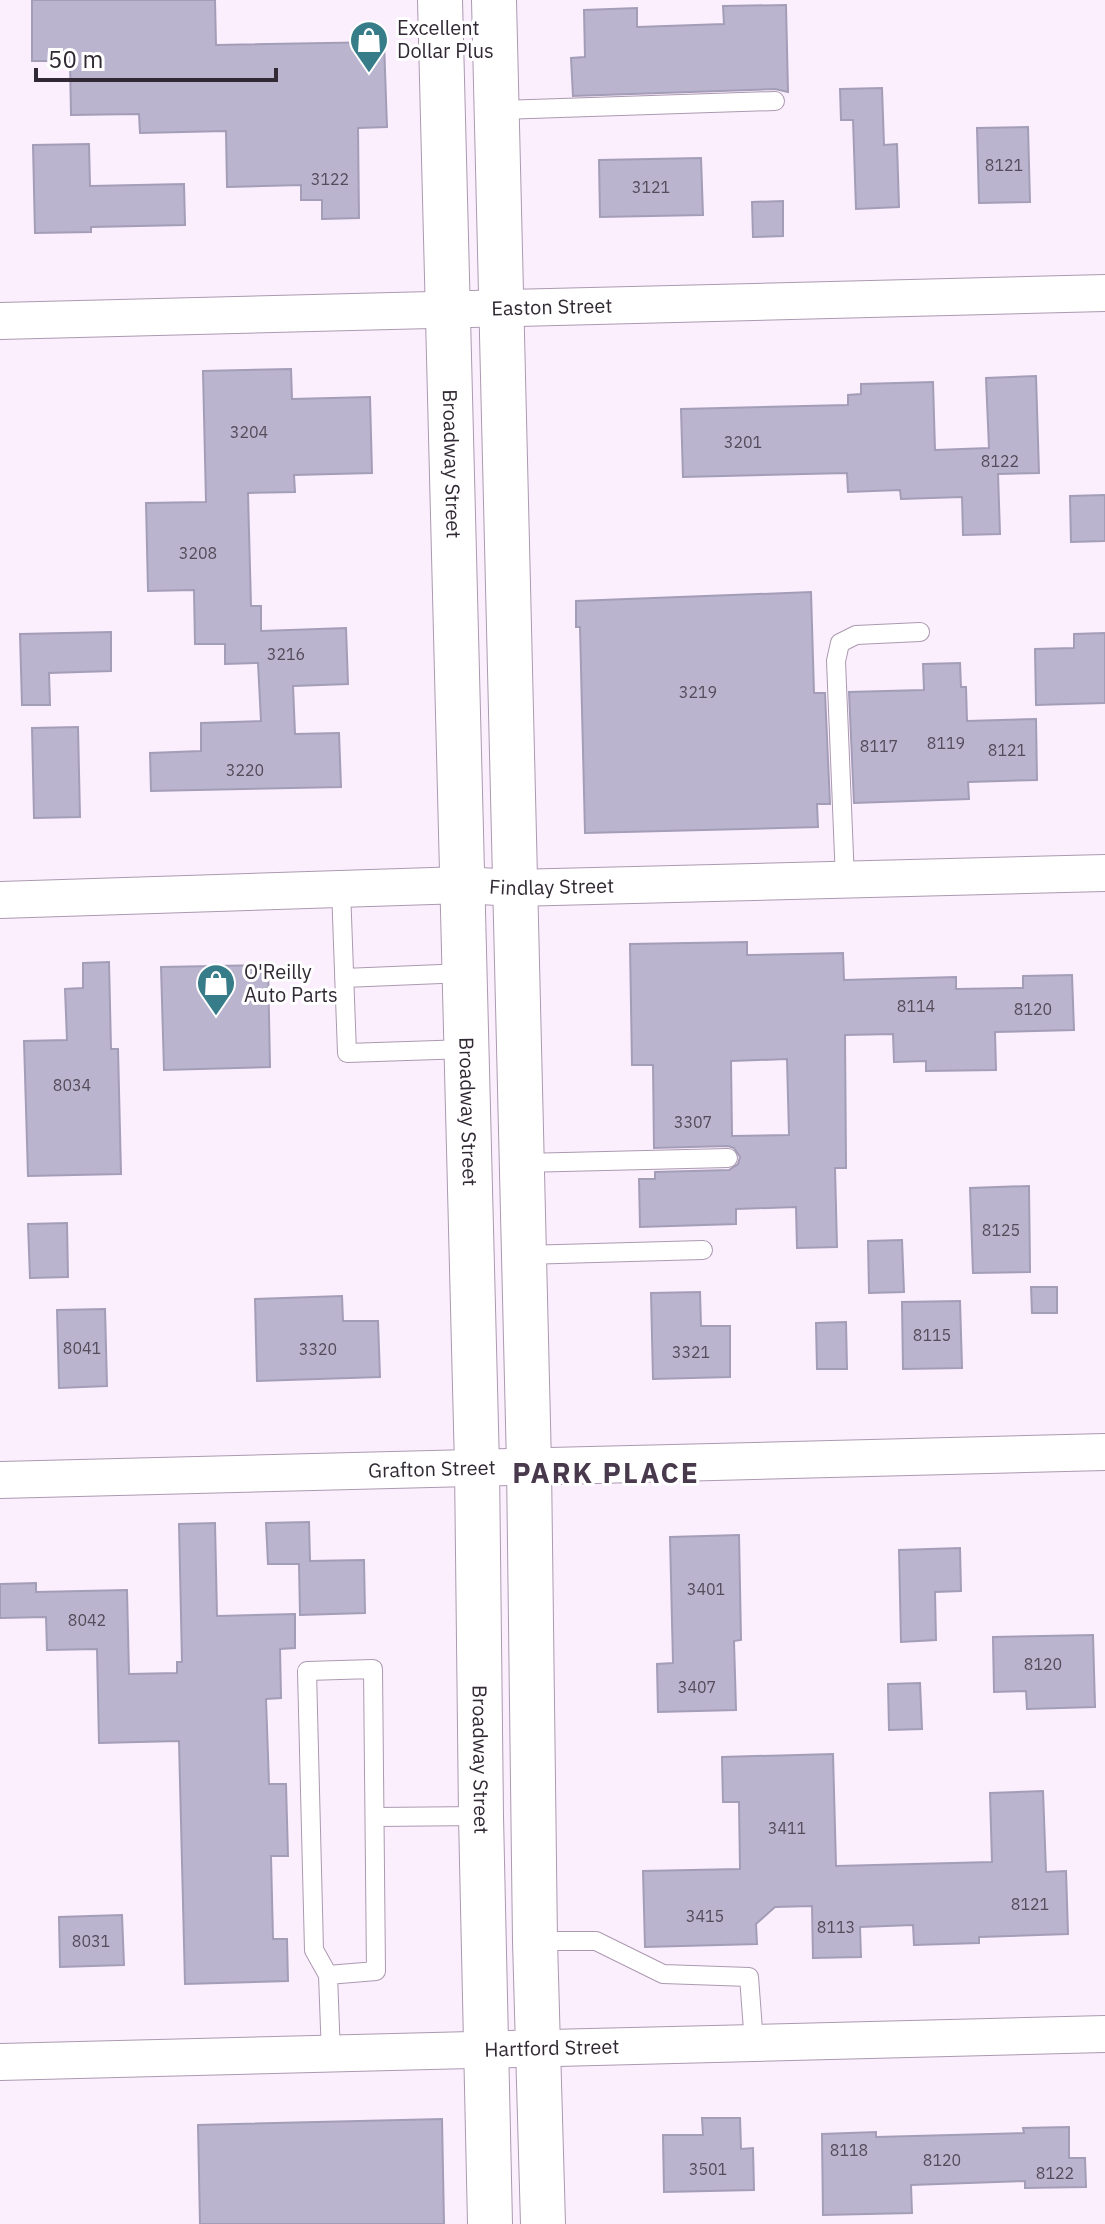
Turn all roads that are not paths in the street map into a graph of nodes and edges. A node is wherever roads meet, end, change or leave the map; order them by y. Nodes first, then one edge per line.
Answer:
1 (440, 0) edge
2 (494, 0) edge
3 (775, 101) dead end
4 (497, 110) junction
5 (1105, 293) edge
6 (503, 309) junction
7 (450, 310) junction
8 (0, 321) edge
9 (920, 632) dead end
10 (1105, 873) edge
11 (845, 880) junction
12 (463, 885) junction
13 (514, 888) junction
14 (341, 889) junction
15 (0, 900) edge
16 (465, 973) junction
17 (344, 978) junction
18 (467, 1049) junction
19 (728, 1158) dead end
20 (521, 1163) junction
21 (703, 1250) dead end
22 (523, 1255) junction
23 (1105, 1452) edge
24 (529, 1465) junction
25 (477, 1466) junction
26 (0, 1480) edge
27 (481, 1816) junction
28 (375, 1817) junction
29 (535, 1941) junction
30 (328, 1975) junction
31 (1105, 2034) edge
32 (754, 2043) junction
33 (538, 2049) junction
34 (485, 2050) junction
35 (331, 2055) junction
36 (0, 2062) edge
37 (490, 2224) edge
38 (543, 2224) edge

1 - 7 main road, Broadway Street
2 - 4 main road
3 - 4 lane
4 - 6 main road
5 - 6 street, Easton Street
6 - 7 street, Easton Street
6 - 13 main road
7 - 8 street, Easton Street
7 - 12 main road, Broadway Street
9 - 11 lane
10 - 11 street, Findlay Street
11 - 13 street, Findlay Street
12 - 13 street, Findlay Street
12 - 14 street, Findlay Street
12 - 16 main road, Broadway Street
13 - 20 main road
14 - 15 street, Findlay Street
14 - 17 lane
16 - 17 lane
16 - 18 main road, Broadway Street
17 - 18 lane
18 - 25 main road, Broadway Street
19 - 20 lane
20 - 22 main road
21 - 22 lane
22 - 24 main road
23 - 24 street, Grafton Street
24 - 25 street, Grafton Street
24 - 29 main road
25 - 26 street, Grafton Street
25 - 27 main road, Broadway Street
27 - 28 lane
27 - 34 main road, Broadway Street
28 - 30 lane
28 - 30 lane
29 - 32 lane
29 - 33 main road
30 - 35 lane
31 - 32 street, Hartford Street
32 - 33 street, Hartford Street
33 - 34 street, Hartford Street
33 - 38 main road
34 - 35 street, Hartford Street
34 - 37 main road, Broadway Street
35 - 36 street, Hartford Street

